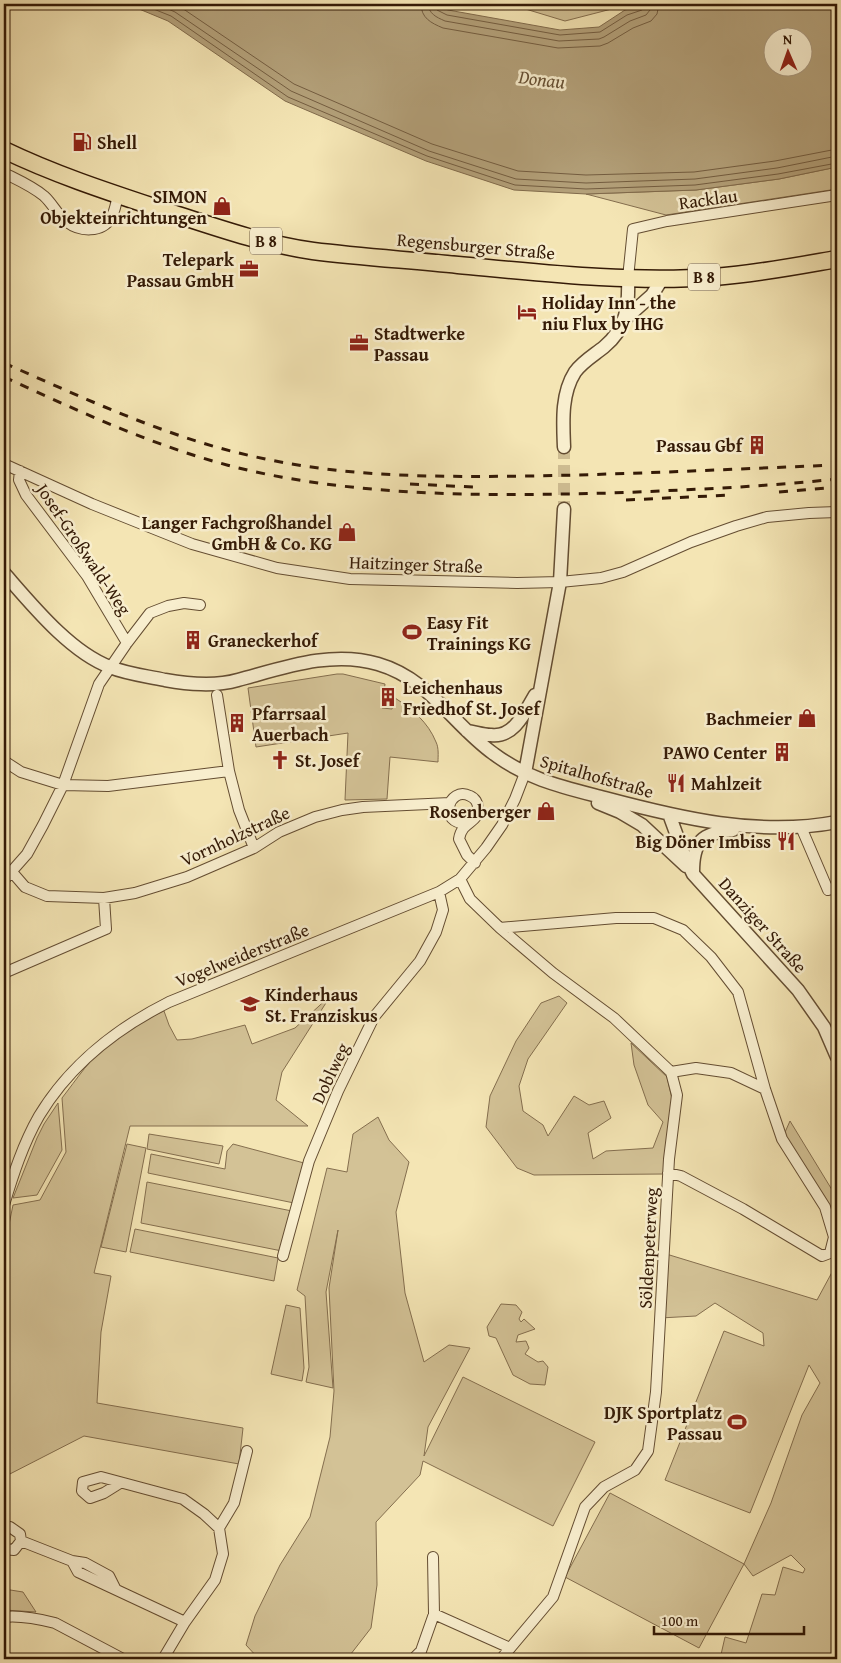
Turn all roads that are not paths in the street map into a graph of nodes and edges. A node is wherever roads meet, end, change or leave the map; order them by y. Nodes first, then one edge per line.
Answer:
1 (4, 150) edge
2 (4, 173) edge
3 (837, 195) edge
4 (118, 196) junction
5 (837, 259) edge
6 (628, 278) junction
7 (662, 278) junction
8 (625, 319) junction
9 (564, 447) tunnel mouth
10 (4, 464) edge
11 (20, 471) junction
12 (564, 509) tunnel mouth
13 (837, 512) edge
14 (4, 573) edge
15 (560, 582) junction
16 (200, 605) dead end
17 (127, 644) junction
18 (111, 668) junction
19 (539, 689) junction
20 (217, 695) dead end
21 (468, 731) junction
22 (4, 761) edge
23 (229, 770) junction
24 (525, 773) junction
25 (63, 785) junction
26 (556, 786) junction
27 (450, 803) junction
28 (670, 814) junction
29 (837, 822) edge
30 (468, 823) junction
31 (801, 827) junction
32 (761, 828) junction
33 (254, 848) junction
34 (475, 863) junction
35 (12, 872) junction
36 (693, 873) junction
37 (460, 879) junction
38 (4, 880) edge
39 (837, 886) edge
40 (439, 892) junction
41 (104, 898) junction
42 (500, 928) junction
43 (4, 973) edge
44 (837, 1057) edge
45 (671, 1072) junction
46 (765, 1089) junction
47 (668, 1173) junction
48 (4, 1205) edge
49 (283, 1256) dead end
50 (247, 1451) dead end
51 (120, 1483) dead end
52 (4, 1528) edge
53 (218, 1528) junction
54 (22, 1541) junction
55 (4, 1549) edge
56 (433, 1556) dead end
57 (434, 1614) junction
58 (4, 1617) edge
59 (185, 1622) junction
60 (510, 1648) junction
61 (123, 1659) edge
62 (163, 1659) edge
63 (413, 1659) edge
64 (502, 1659) edge

1 - 4 main road, Regensburger Straße / B 8
2 - 4 street
3 - 6 street, Racklau
4 - 6 main road, Regensburger Straße / B 8
5 - 7 main road, Regensburger Straße / B 8
6 - 7 main road, Regensburger Straße / B 8
6 - 8 street
7 - 8 street
8 - 9 street
10 - 11 street, Haitzinger Straße
11 - 15 street, Haitzinger Straße
11 - 17 street, Josef-Großwald-Weg
12 - 15 street
13 - 15 street, Haitzinger Straße
14 - 18 street, Spitalhofstraße
15 - 19 street
16 - 17 street, Josef-Großwald-Weg
17 - 18 street, Josef-Großwald-Weg
18 - 21 street, Spitalhofstraße
18 - 25 street
19 - 21 street
19 - 24 street
20 - 23 street
21 - 24 street, Spitalhofstraße
22 - 25 street
23 - 25 street
23 - 33 street
24 - 26 street, Spitalhofstraße
24 - 34 street, Vogelweiderstraße
25 - 35 street
26 - 28 street, Spitalhofstraße
26 - 36 street
27 - 30 street
27 - 30 street, Vornholzstraße
27 - 33 street, Vornholzstraße
28 - 32 street, Spitalhofstraße
28 - 36 street, Danziger Straße
29 - 31 street, Spitalhofstraße
30 - 34 street, Vornholzstraße
31 - 32 street, Spitalhofstraße
31 - 39 street
32 - 36 street
33 - 41 street, Vornholzstraße
34 - 37 street, Vogelweiderstraße
35 - 38 street
35 - 41 street, Vornholzstraße
36 - 44 street, Danziger Straße
37 - 40 street, Vogelweiderstraße
37 - 42 street
40 - 48 street, Vogelweiderstraße
40 - 49 street, Doblweg
41 - 43 street
42 - 45 street
42 - 46 street
45 - 46 street
45 - 47 street, Söldenpeterweg
46 - 47 street
47 - 60 street, Söldenpeterweg
50 - 53 street
51 - 53 street
52 - 54 street
53 - 59 street
54 - 55 street
54 - 59 street
56 - 57 street
57 - 60 street
57 - 63 street
58 - 61 street
59 - 62 street
60 - 64 street, Söldenpeterweg

